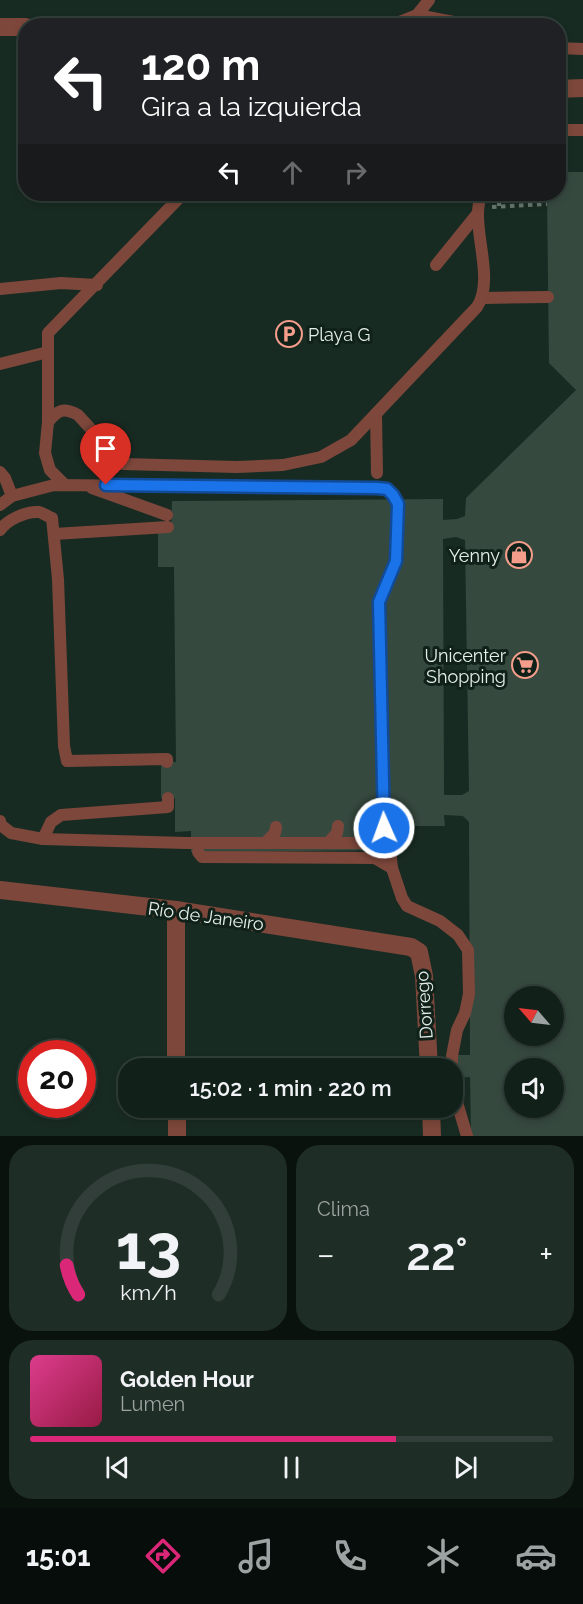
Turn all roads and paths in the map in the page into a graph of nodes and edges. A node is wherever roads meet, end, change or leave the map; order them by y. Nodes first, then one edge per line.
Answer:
1 (429, 0) edge
2 (417, 15) junction
3 (409, 18) edge
4 (433, 18) edge
5 (0, 27) edge
6 (18, 27) edge
7 (566, 48) edge
8 (583, 49) edge
9 (566, 88) edge
10 (583, 88) edge
11 (566, 130) edge
12 (583, 130) edge
13 (176, 201) edge
14 (479, 201) edge
15 (499, 201) edge
16 (547, 204) dead end
17 (499, 206) junction
18 (478, 210) junction
19 (436, 265) dead end
20 (97, 285) junction
21 (0, 289) edge
22 (548, 297) dead end
23 (483, 298) junction
24 (48, 352) junction
25 (0, 364) edge
26 (376, 414) junction
27 (48, 422) junction
28 (0, 472) edge
29 (376, 473) dead end
30 (65, 485) junction
31 (83, 485) junction
32 (248, 487) junction
33 (12, 496) junction
34 (268, 499) dead end
35 (0, 505) edge
36 (0, 530) edge
37 (54, 534) junction
38 (167, 762) dead end
39 (168, 798) dead end
40 (0, 821) edge
41 (338, 826) dead end
42 (276, 827) dead end
43 (43, 839) junction
44 (265, 843) junction
45 (328, 843) junction
46 (390, 850) dead end
47 (198, 852) dead end
48 (392, 868) junction
49 (0, 890) edge
50 (176, 910) junction
51 (411, 947) joint
52 (176, 1058) edge
53 (428, 1058) edge
54 (452, 1058) edge
55 (177, 1118) edge
56 (431, 1118) edge
57 (462, 1118) edge
58 (177, 1136) edge
59 (432, 1136) edge
60 (467, 1136) edge

1 - 2 lane
2 - 3 lane
2 - 4 lane
5 - 6 street
7 - 8 lane
9 - 10 street
11 - 12 lane
13 - 20 lane
14 - 18 lane
15 - 17 path
16 - 17 path
17 - 18 path
18 - 19 lane
18 - 23 lane
20 - 21 lane
20 - 24 lane
22 - 23 lane
23 - 26 lane
24 - 25 lane
24 - 27 lane
26 - 27 lane
26 - 29 lane
27 - 30 lane
28 - 33 lane
30 - 31 lane
30 - 33 lane
31 - 32 lane
31 - 37 lane
32 - 34 lane
32 - 45 lane
33 - 35 lane
36 - 37 lane
37 - 38 lane
39 - 43 lane
40 - 43 lane
41 - 45 lane
42 - 44 lane
43 - 44 lane
44 - 45 lane
46 - 48 lane
47 - 48 lane
48 - 54 lane
49 - 50 street, Río de Janeiro
50 - 51 street, Río de Janeiro
50 - 52 street
51 - 53 street, Dorrego
55 - 58 street
56 - 59 street
57 - 60 lane

